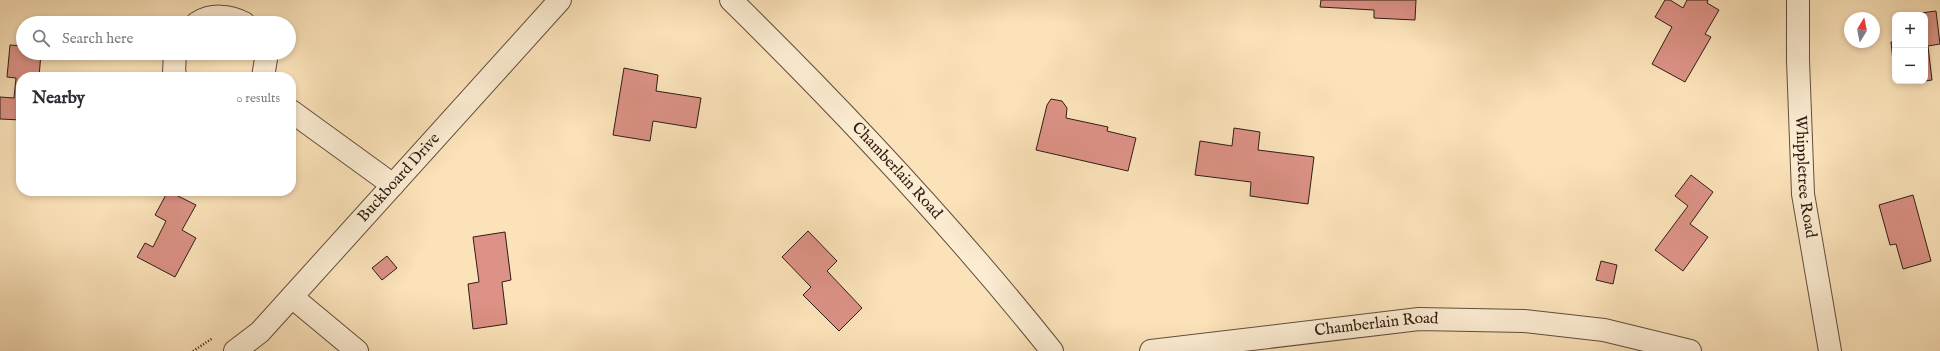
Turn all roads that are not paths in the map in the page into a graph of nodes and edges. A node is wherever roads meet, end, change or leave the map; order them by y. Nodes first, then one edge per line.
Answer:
1 (560, 0) edge
2 (731, 0) edge
3 (1798, 0) edge
4 (175, 60) edge
5 (266, 60) edge
6 (174, 72) edge
7 (265, 72) edge
8 (296, 115) edge
9 (393, 185) junction
10 (292, 297) junction
11 (235, 351) edge
12 (357, 351) edge
13 (1052, 351) edge
14 (1151, 351) edge
15 (1690, 351) edge
16 (1830, 351) edge

1 - 9 street, Buckboard Drive
2 - 13 street, Chamberlain Road
3 - 16 street, Whippletree Road
4 - 6 street
5 - 7 street
8 - 9 street
9 - 10 street, Buckboard Drive
10 - 11 street, Buckboard Drive
10 - 12 street
14 - 15 street, Chamberlain Road

